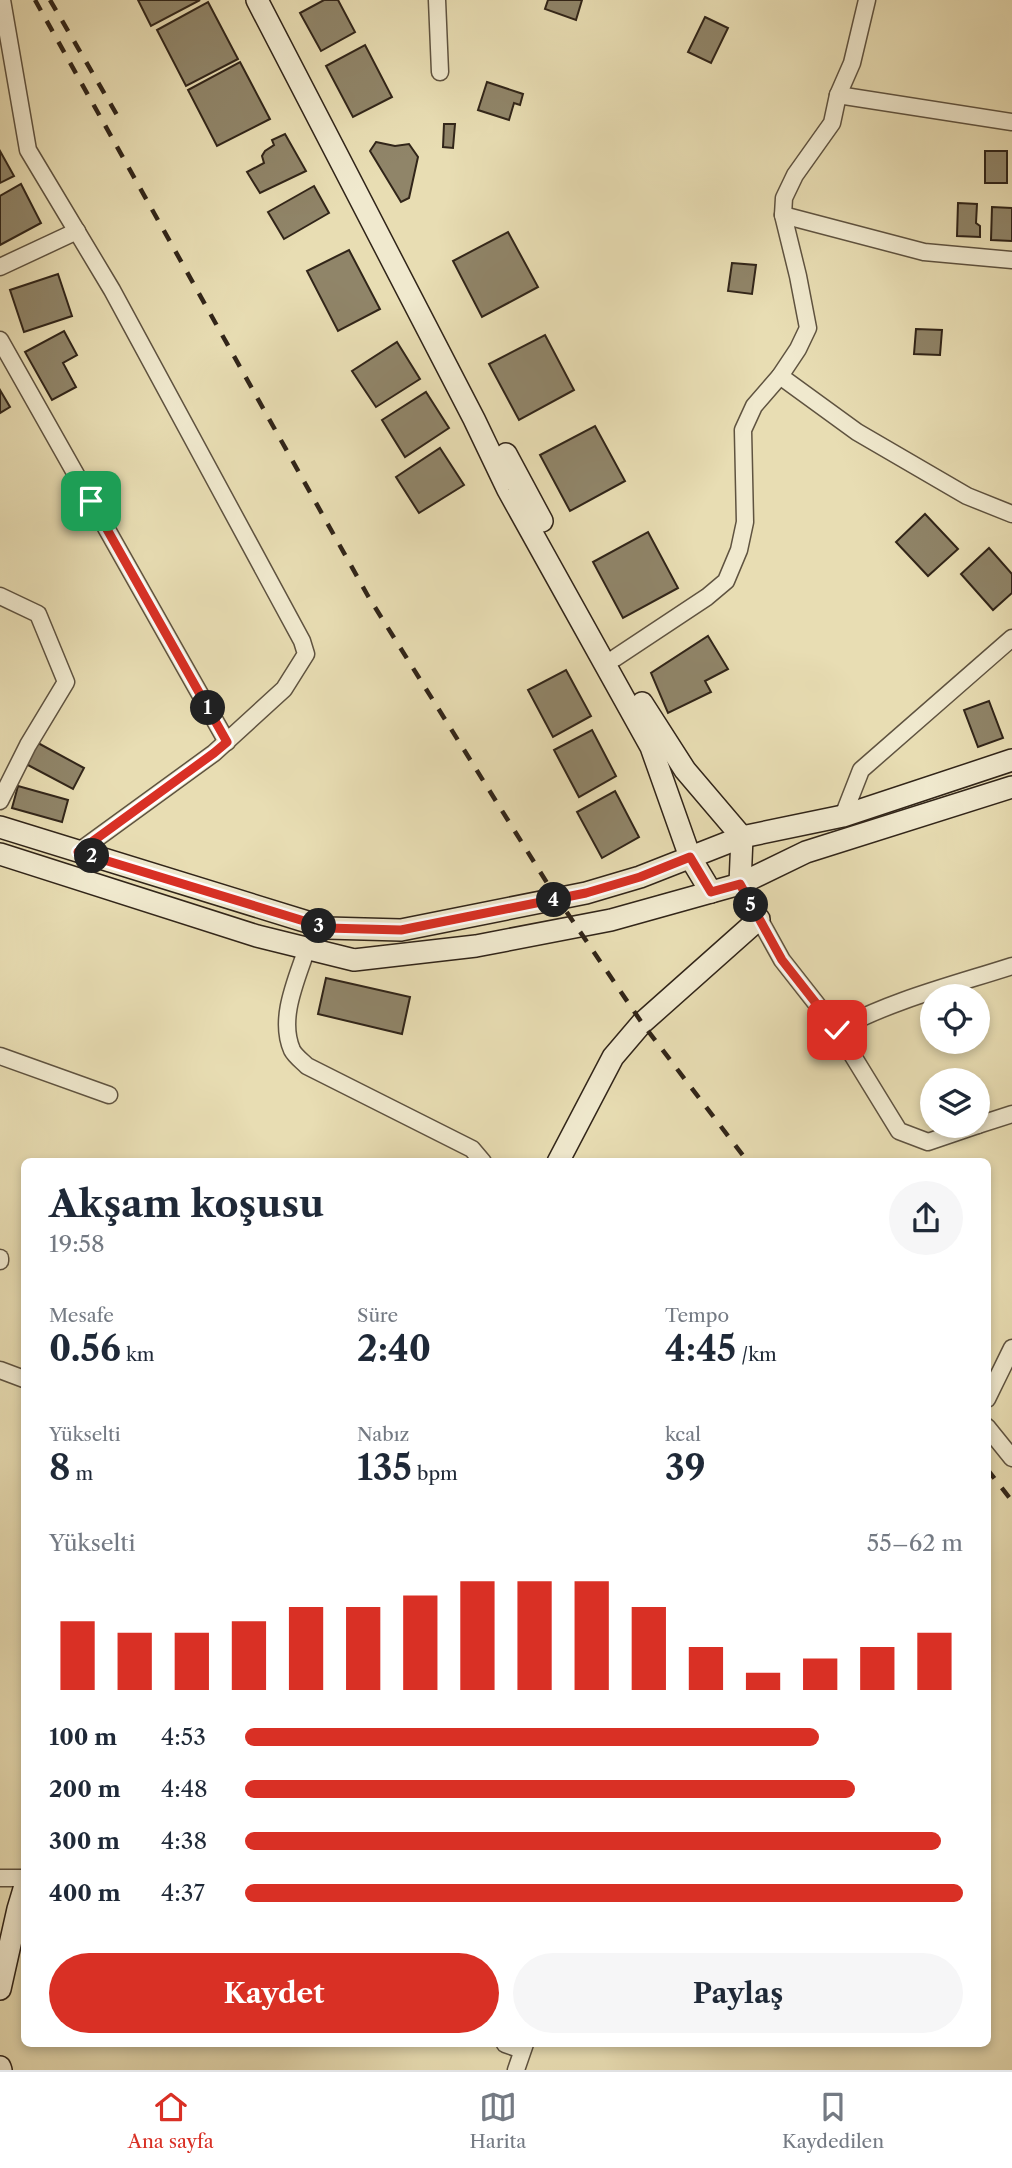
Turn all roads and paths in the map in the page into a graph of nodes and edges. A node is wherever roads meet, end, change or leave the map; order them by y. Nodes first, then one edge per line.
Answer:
1 (2, 0) edge
2 (257, 0) edge
3 (437, 0) edge
4 (867, 0) edge
5 (440, 72) dead end
6 (838, 95) junction
7 (1012, 122) edge
8 (783, 215) junction
9 (77, 232) junction
10 (1012, 260) edge
11 (0, 267) edge
12 (0, 340) edge
13 (780, 376) junction
14 (474, 418) junction
15 (1012, 514) edge
16 (0, 596) edge
17 (1012, 638) edge
18 (615, 658) junction
19 (227, 742) junction
20 (1012, 760) edge
21 (1012, 787) edge
22 (0, 801) edge
23 (843, 817) junction
24 (0, 827) edge
25 (743, 837) junction
26 (78, 852) junction
27 (0, 854) edge
28 (690, 857) junction
29 (740, 884) junction
30 (711, 892) junction
31 (759, 919) junction
32 (307, 948) junction
33 (1012, 966) edge
34 (837, 1030) junction
35 (0, 1056) edge
36 (109, 1095) dead end
37 (1012, 1114) edge
38 (990, 1121) edge
39 (941, 1138) edge
40 (479, 1158) edge
41 (560, 1158) edge
42 (1012, 1348) edge
43 (0, 1370) edge
44 (21, 1378) edge
45 (991, 1391) edge
46 (991, 1432) edge
47 (1012, 1458) edge
48 (0, 1878) edge
49 (21, 1878) edge
50 (21, 1899) edge
51 (0, 1989) edge
52 (524, 2047) edge
53 (516, 2070) edge

1 - 9 street
2 - 14 main road
3 - 5 street
4 - 6 street
6 - 7 street
6 - 8 street
8 - 10 street
8 - 13 street
9 - 11 street
9 - 19 street
12 - 19 street
13 - 15 street
13 - 18 street
14 - 18 main road
14 - 28 main road
16 - 22 street
17 - 23 street
18 - 25 main road
19 - 26 street
20 - 23 main road
21 - 29 main road
23 - 25 main road
24 - 26 main road
25 - 28 main road
25 - 29 main road
26 - 28 main road
27 - 32 main road
28 - 30 main road
29 - 30 main road
29 - 31 street
30 - 32 main road
31 - 34 street
31 - 41 main road
32 - 40 street
33 - 34 street
34 - 39 street
35 - 36 street
37 - 38 street
42 - 45 street
43 - 44 street
46 - 47 street
48 - 49 street
50 - 51 main road
52 - 53 street

